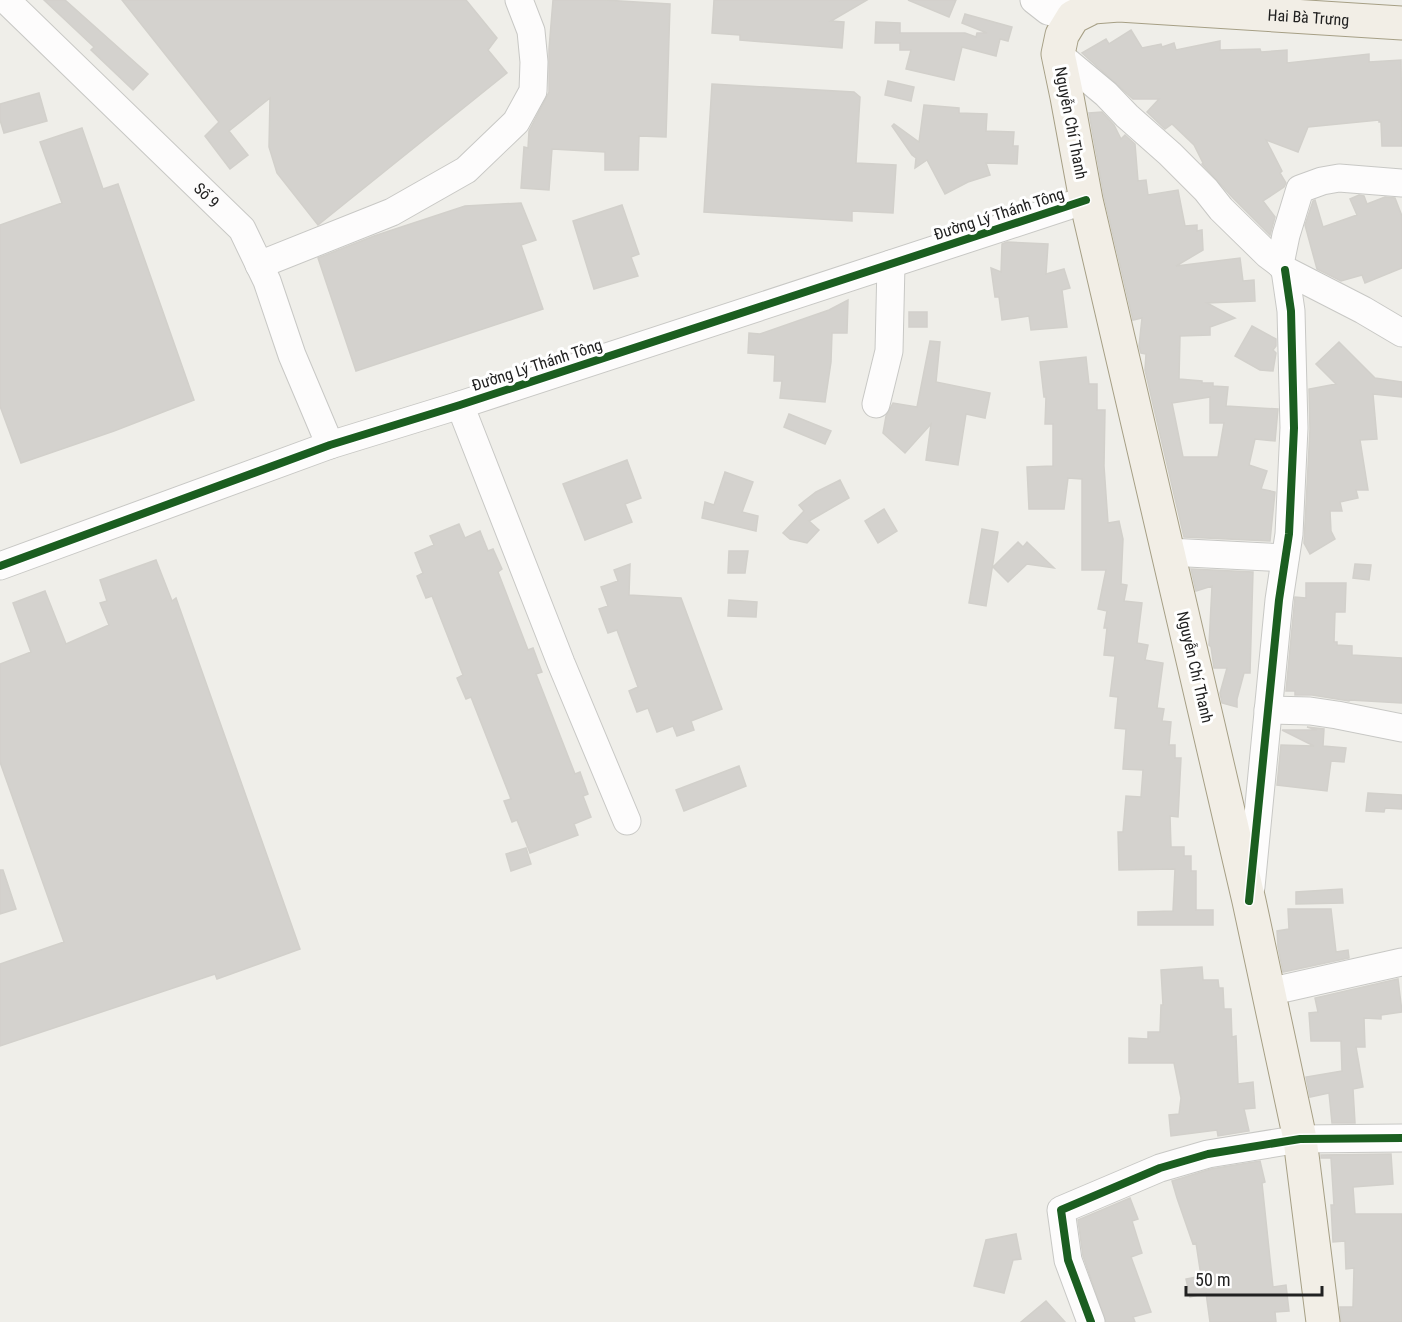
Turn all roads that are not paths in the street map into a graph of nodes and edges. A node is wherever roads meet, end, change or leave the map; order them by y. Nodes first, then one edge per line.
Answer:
1 (6, 0) edge
2 (519, 0) edge
3 (1034, 0) edge
4 (1073, 8) edge
5 (1402, 23) edge
6 (1058, 54) junction
7 (1402, 183) edge
8 (1086, 200) junction
9 (891, 264) junction
10 (259, 265) junction
11 (1282, 267) junction
12 (1402, 333) edge
13 (876, 404) dead end
14 (460, 405) junction
15 (330, 445) junction
16 (1168, 552) junction
17 (1286, 558) junction
18 (0, 566) edge
19 (1268, 710) junction
20 (1402, 728) edge
21 (627, 821) dead end
22 (1249, 901) junction
23 (1402, 962) edge
24 (1268, 992) junction
25 (1402, 1138) edge
26 (1299, 1139) junction
27 (1091, 1322) edge
28 (1323, 1322) edge

1 - 10 street, Số 9
2 - 10 street
3 - 4 street
4 - 5 main road, Hai Bà Trưng
4 - 6 main road, Nguyễn Chí Thanh
6 - 8 main road, Nguyễn Chí Thanh
6 - 11 street
7 - 11 street
8 - 9 street, Đường Lý Thánh Tông
8 - 16 main road, Nguyễn Chí Thanh
9 - 13 street
9 - 14 street, Đường Lý Thánh Tông
10 - 15 street, Số 9
11 - 12 street
11 - 17 street
14 - 15 street, Đường Lý Thánh Tông
14 - 21 street
15 - 18 street, Đường Lý Thánh Tông
16 - 17 street
16 - 22 main road, Nguyễn Chí Thanh
17 - 19 street
19 - 20 street
19 - 22 street
22 - 24 main road, Nguyễn Chí Thanh
23 - 24 street
24 - 26 main road, Nguyễn Chí Thanh
25 - 26 street
26 - 27 street
26 - 28 main road, Nguyễn Chí Thanh

